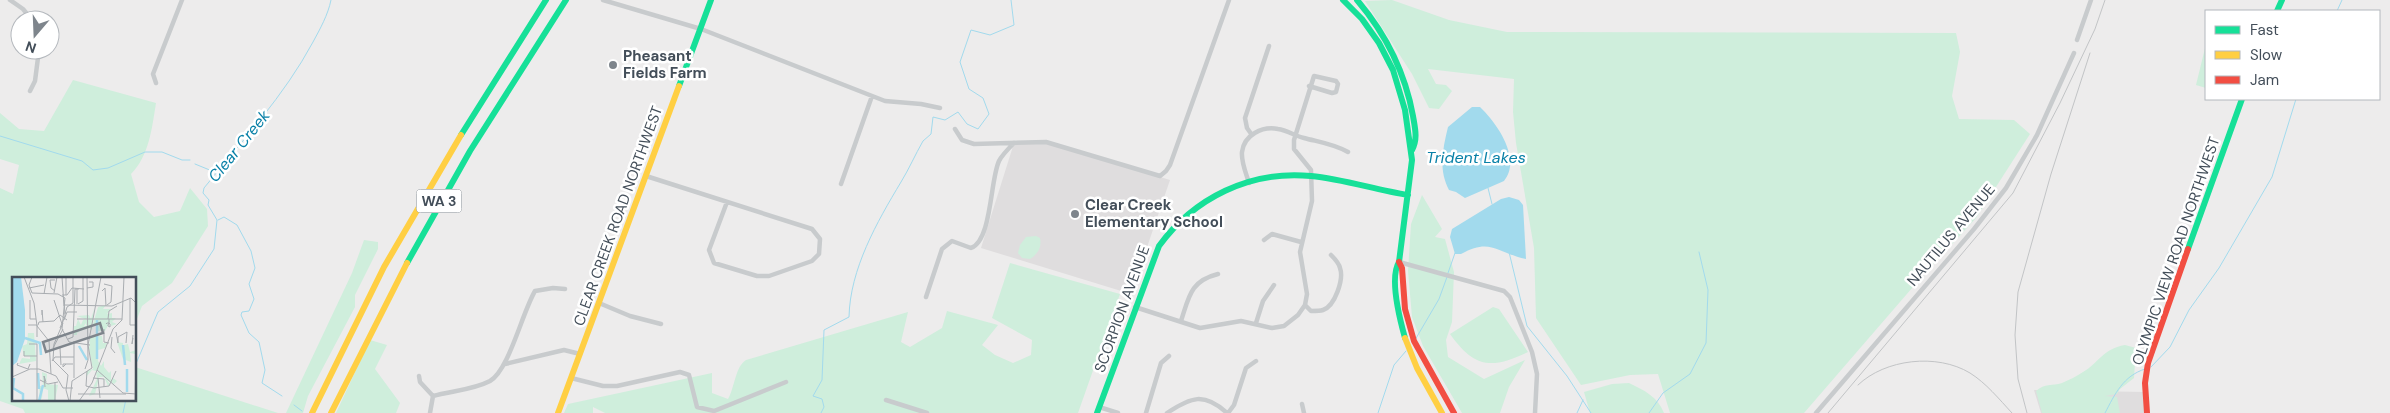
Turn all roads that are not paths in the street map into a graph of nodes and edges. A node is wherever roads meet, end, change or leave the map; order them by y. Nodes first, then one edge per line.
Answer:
1 (10, 0) edge
2 (182, 0) edge
3 (546, 0) edge
4 (566, 0) edge
5 (603, 0) edge
6 (711, 0) edge
7 (1229, 0) edge
8 (1343, 0) edge
9 (1357, 0) edge
10 (2091, 0) edge
11 (1350, 8) junction
12 (24, 10) edge
13 (701, 29) junction
14 (2077, 40) dead end
15 (1269, 46) dead end
16 (2074, 53) dead end
17 (38, 60) edge
18 (156, 83) dead end
19 (1309, 86) junction
20 (30, 91) dead end
21 (872, 96) junction
22 (2242, 100) edge
23 (940, 108) dead end
24 (955, 129) dead end
25 (1252, 135) junction
26 (1295, 135) junction
27 (1014, 143) junction
28 (1412, 150) junction
29 (1348, 152) dead end
30 (646, 176) junction
31 (1311, 176) junction
32 (1249, 182) junction
33 (842, 184) dead end
34 (1408, 195) junction
35 (727, 202) junction
36 (1264, 240) dead end
37 (1301, 242) junction
38 (1331, 255) dead end
39 (1399, 262) junction
40 (1218, 274) dead end
41 (1274, 285) dead end
42 (565, 289) dead end
43 (926, 298) dead end
44 (598, 303) junction
45 (1304, 305) junction
46 (1136, 307) junction
47 (1181, 321) junction
48 (1256, 323) junction
49 (662, 324) dead end
50 (580, 354) junction
51 (1169, 356) dead end
52 (1256, 361) dead end
53 (505, 364) junction
54 (419, 376) dead end
55 (570, 378) junction
56 (786, 382) dead end
57 (433, 396) junction
58 (886, 400) dead end
59 (1302, 404) dead end
60 (1098, 410) edge
61 (920, 412) edge
62 (312, 413) edge
63 (331, 413) edge
64 (430, 413) edge
65 (558, 413) edge
66 (927, 413) edge
67 (1118, 413) edge
68 (1146, 413) edge
69 (1167, 413) edge
70 (1227, 413) edge
71 (1304, 413) edge
72 (1442, 413) edge
73 (1454, 413) edge
74 (1535, 413) edge
75 (1816, 413) edge
76 (2147, 413) edge

1 - 12 street
2 - 18 street
3 - 62 main road, WA 3
4 - 63 main road, WA 3
5 - 13 street
6 - 13 main road, CLEAR CREEK ROAD NORTHWEST
7 - 27 street
8 - 11 main road
9 - 11 main road
9 - 28 main road
10 - 14 street
11 - 28 main road
13 - 21 street
13 - 30 main road, CLEAR CREEK ROAD NORTHWEST
15 - 25 street
16 - 75 street, NAUTILUS AVENUE
17 - 20 street
19 - 19 street
19 - 26 street
21 - 23 street
21 - 33 street
22 - 76 main road, OLYMPIC VIEW ROAD NORTHWEST
24 - 27 street
25 - 26 street
25 - 32 street
26 - 29 street
26 - 31 street
27 - 43 street
28 - 34 main road
30 - 35 street
30 - 44 main road, CLEAR CREEK ROAD NORTHWEST
31 - 32 main road, SCORPION AVENUE
31 - 34 main road, SCORPION AVENUE
31 - 37 street
32 - 46 main road, SCORPION AVENUE
34 - 39 main road
35 - 35 street
36 - 37 street
37 - 45 street
38 - 45 street
39 - 72 main road
39 - 73 main road
39 - 74 street
40 - 47 street
41 - 48 street
42 - 53 street
44 - 49 street
44 - 50 main road, CLEAR CREEK ROAD NORTHWEST
45 - 48 street
46 - 47 street
46 - 60 main road, SCORPION AVENUE
47 - 48 street
50 - 53 street
50 - 55 main road, CLEAR CREEK ROAD NORTHWEST
51 - 68 street
52 - 70 street
53 - 57 street
54 - 57 street
55 - 56 street
55 - 65 main road, CLEAR CREEK ROAD NORTHWEST
57 - 64 street
58 - 61 street
59 - 71 street
60 - 67 street
61 - 66 street
69 - 70 street

